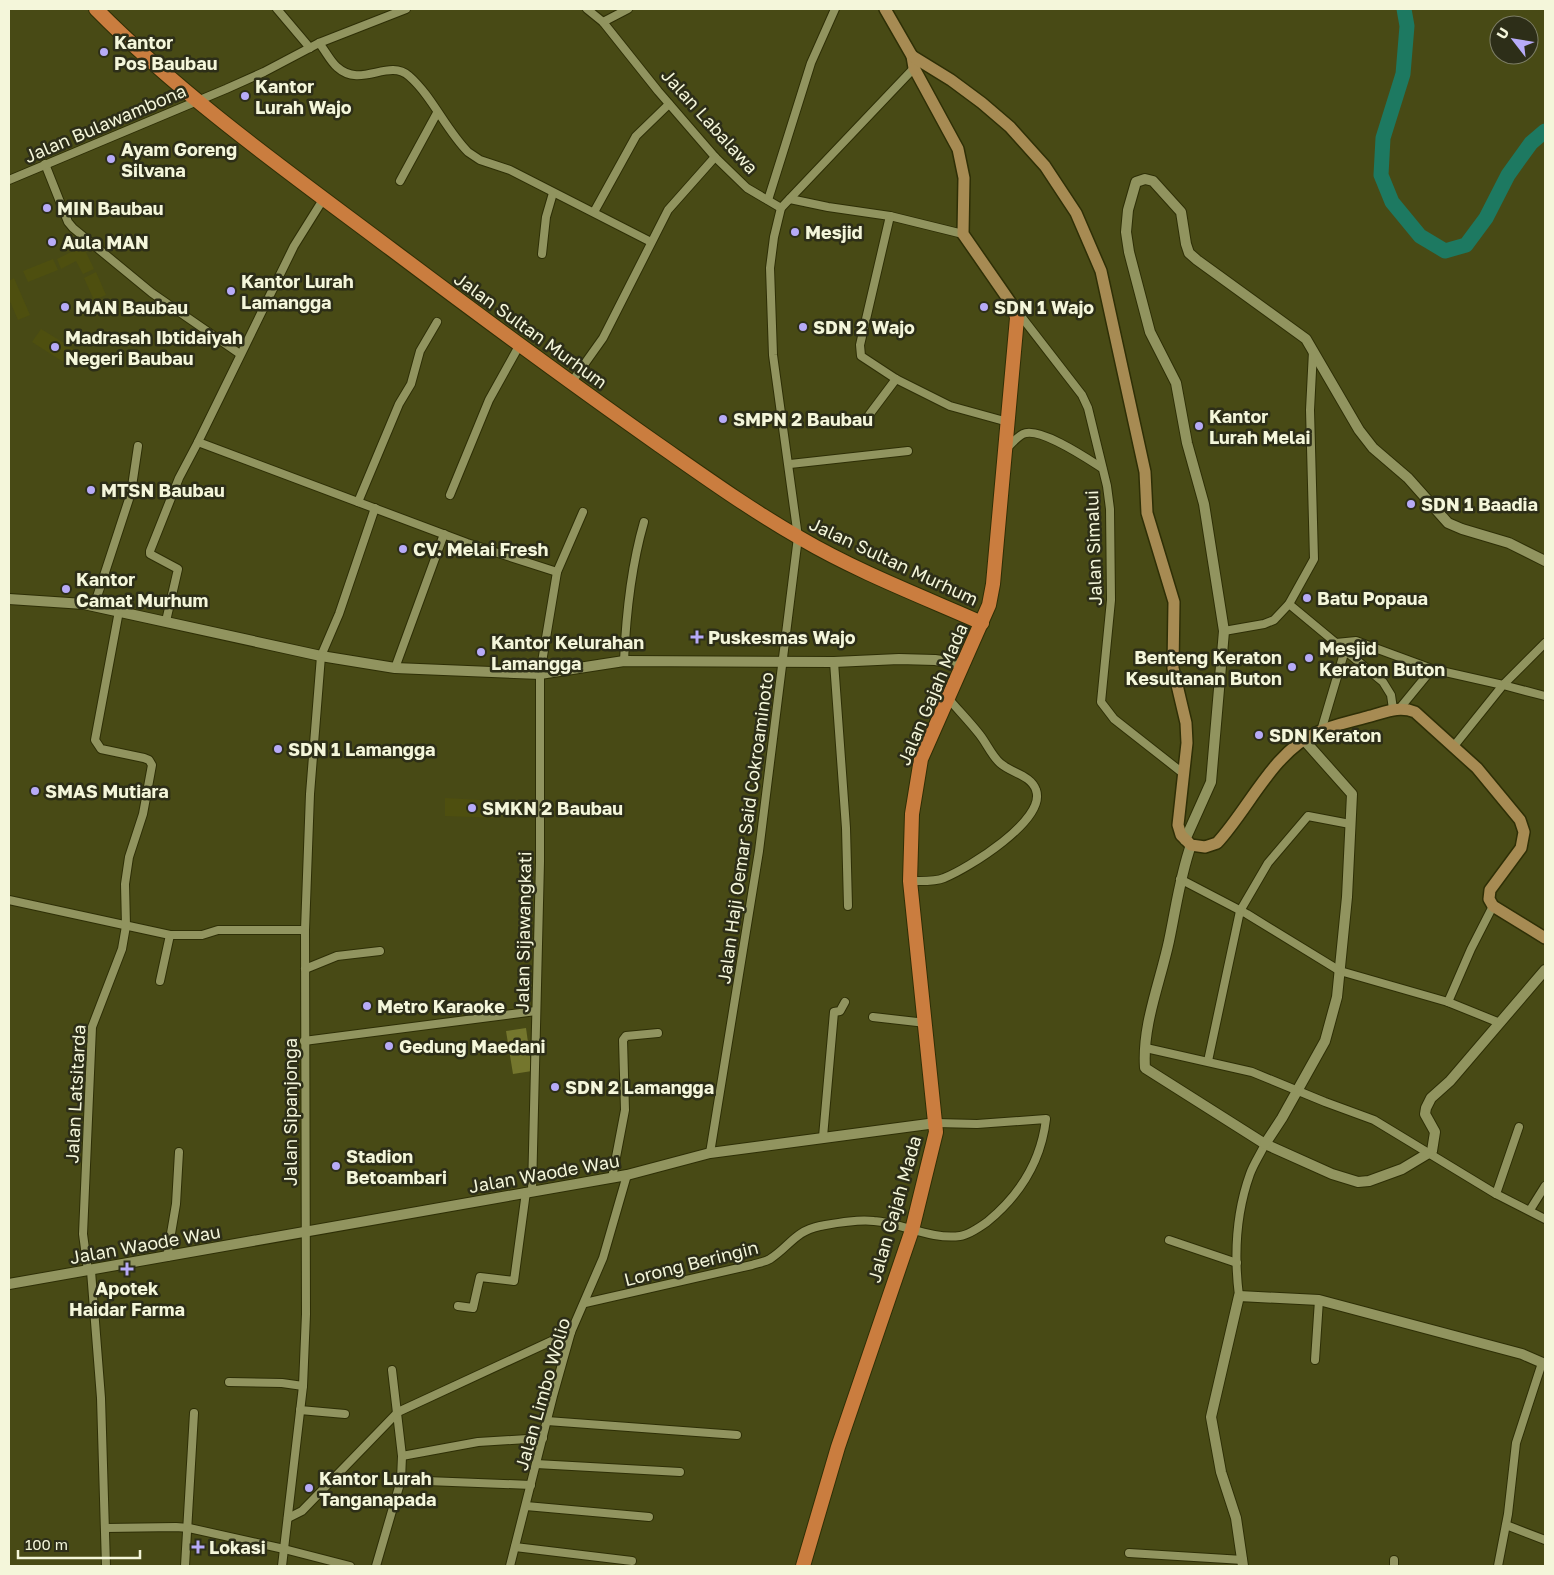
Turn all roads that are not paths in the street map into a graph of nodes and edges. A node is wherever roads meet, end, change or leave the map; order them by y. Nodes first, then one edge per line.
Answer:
1 (96, 9) edge
2 (277, 9) edge
3 (406, 9) edge
4 (587, 9) edge
5 (628, 9) edge
6 (835, 9) edge
7 (885, 9) edge
8 (603, 22) junction
9 (319, 42) junction
10 (310, 48) junction
11 (915, 62) junction
12 (198, 100) junction
13 (669, 104) junction
14 (437, 113) junction
15 (715, 157) junction
16 (45, 164) junction
17 (9, 180) edge
18 (400, 181) dead end
19 (553, 193) junction
20 (324, 198) junction
21 (790, 199) junction
22 (768, 200) junction
23 (782, 208) junction
24 (594, 212) junction
25 (890, 216) junction
26 (963, 234) junction
27 (651, 242) junction
28 (542, 254) dead end
29 (1016, 309) junction
30 (437, 322) dead end
31 (519, 346) junction
32 (1313, 348) junction
33 (240, 354) junction
34 (896, 378) junction
35 (571, 383) junction
36 (869, 415) dead end
37 (1008, 422) junction
38 (198, 442) junction
39 (138, 446) dead end
40 (1005, 450) junction
41 (908, 451) dead end
42 (790, 464) junction
43 (1102, 468) junction
44 (450, 495) dead end
45 (358, 502) junction
46 (375, 508) junction
47 (583, 512) dead end
48 (644, 522) dead end
49 (444, 534) junction
50 (798, 537) junction
51 (1545, 561) edge
52 (557, 572) junction
53 (9, 599) edge
54 (1290, 604) junction
55 (94, 606) junction
56 (119, 611) junction
57 (166, 620) junction
58 (982, 623) junction
59 (1224, 631) junction
60 (1336, 643) junction
61 (1545, 643) edge
62 (1345, 650) junction
63 (321, 656) junction
64 (624, 661) junction
65 (784, 662) junction
66 (834, 662) junction
67 (962, 664) junction
68 (395, 668) junction
69 (1432, 669) junction
70 (540, 674) junction
71 (1503, 685) junction
72 (1545, 696) edge
73 (948, 698) junction
74 (1396, 709) junction
75 (1321, 731) junction
76 (1304, 740) junction
77 (1454, 746) junction
78 (1184, 774) junction
79 (1350, 824) junction
80 (1188, 842) junction
81 (1180, 879) junction
82 (910, 881) junction
83 (9, 900) edge
84 (848, 906) dead end
85 (1493, 906) junction
86 (1240, 912) junction
87 (126, 926) junction
88 (305, 930) junction
89 (170, 935) junction
90 (1545, 938) edge
91 (380, 951) dead end
92 (305, 970) junction
93 (1545, 970) edge
94 (1340, 971) junction
95 (160, 981) dead end
96 (845, 1002) dead end
97 (1448, 1002) junction
98 (536, 1011) junction
99 (873, 1016) dead end
100 (926, 1023) junction
101 (1500, 1023) junction
102 (658, 1033) dead end
103 (304, 1041) junction
104 (1146, 1048) junction
105 (1208, 1061) junction
106 (1298, 1091) junction
107 (936, 1123) junction
108 (1518, 1127) dead end
109 (823, 1137) junction
110 (1265, 1144) junction
111 (179, 1152) dead end
112 (710, 1154) junction
113 (1430, 1154) junction
114 (627, 1175) junction
115 (612, 1178) junction
116 (1545, 1186) edge
117 (529, 1192) junction
118 (1496, 1194) junction
119 (1530, 1210) junction
120 (1545, 1219) edge
121 (912, 1230) junction
122 (306, 1231) junction
123 (1169, 1240) dead end
124 (167, 1257) junction
125 (1236, 1263) junction
126 (90, 1271) junction
127 (9, 1284) edge
128 (1239, 1296) junction
129 (1319, 1300) junction
130 (585, 1303) junction
131 (458, 1306) dead end
132 (571, 1332) junction
133 (1315, 1360) dead end
134 (1544, 1364) edge
135 (392, 1370) dead end
136 (229, 1382) dead end
137 (303, 1386) junction
138 (300, 1410) junction
139 (398, 1412) junction
140 (194, 1414) dead end
141 (345, 1414) dead end
142 (547, 1421) junction
143 (737, 1435) dead end
144 (543, 1438) junction
145 (402, 1456) junction
146 (536, 1464) junction
147 (680, 1472) dead end
148 (401, 1480) junction
149 (531, 1486) junction
150 (526, 1506) junction
151 (649, 1517) dead end
152 (288, 1518) junction
153 (1506, 1525) junction
154 (106, 1528) junction
155 (189, 1528) junction
156 (1545, 1540) edge
157 (515, 1547) junction
158 (284, 1549) junction
159 (1129, 1553) dead end
160 (632, 1561) dead end
161 (1243, 1563) edge
162 (106, 1566) edge
163 (185, 1566) edge
164 (282, 1566) edge
165 (350, 1566) edge
166 (376, 1566) edge
167 (510, 1566) edge
168 (803, 1566) edge
169 (1498, 1566) edge

1 - 12 highway, Jalan Sultan Murhum
2 - 10 street
3 - 9 street, Jalan Bulawambona
4 - 8 street, Jalan Labalawa
5 - 8 street
6 - 22 street
7 - 11 main road
8 - 13 street, Jalan Labalawa
9 - 10 street, Jalan Bulawambona
9 - 14 street
10 - 12 street, Jalan Bulawambona
11 - 21 street
11 - 26 main road
11 - 78 main road
12 - 16 street, Jalan Bulawambona
12 - 20 highway, Jalan Sultan Murhum
13 - 15 street, Jalan Labalawa
13 - 24 street
14 - 18 street
14 - 19 street
15 - 22 street, Jalan Labalawa
15 - 27 street
16 - 17 street, Jalan Bulawambona
16 - 33 street
19 - 24 street
19 - 28 street
20 - 31 highway, Jalan Sultan Murhum
20 - 33 street
21 - 23 street
21 - 25 street
22 - 23 street, Jalan Labalawa
23 - 42 street, Jalan Haji Oemar Said Cokroaminoto
24 - 27 street
25 - 26 street
25 - 34 street
26 - 29 main road
27 - 35 street
29 - 37 highway, Jalan Gajah Mada
29 - 43 street, Jalan Simalui
30 - 45 street
31 - 35 highway, Jalan Sultan Murhum
31 - 44 street
32 - 51 street
32 - 54 street
32 - 59 street
33 - 38 street
34 - 36 street
34 - 37 street
35 - 50 highway, Jalan Sultan Murhum
37 - 40 highway, Jalan Gajah Mada
38 - 45 street
38 - 57 street
39 - 55 street
40 - 43 street
40 - 58 highway, Jalan Gajah Mada
41 - 42 street
42 - 50 street, Jalan Haji Oemar Said Cokroaminoto
43 - 78 street, Jalan Simalui
45 - 46 street
46 - 49 street
46 - 63 street, Jalan Sipanjonga
47 - 52 street, Jalan Sijawangkati
48 - 64 street
49 - 52 street
49 - 68 street
50 - 58 highway, Jalan Sultan Murhum
50 - 65 street, Jalan Haji Oemar Said Cokroaminoto
52 - 70 street, Jalan Sijawangkati
53 - 55 street
54 - 59 street
54 - 60 street
55 - 56 street
56 - 57 street
56 - 87 street, Jalan Latsitarda
57 - 63 street
58 - 67 highway, Jalan Gajah Mada
59 - 80 street
60 - 62 street
60 - 69 street
61 - 71 street
62 - 74 street
62 - 75 street
63 - 68 street
63 - 88 street, Jalan Sipanjonga
64 - 65 street
64 - 70 street
65 - 66 street
65 - 112 street, Jalan Haji Oemar Said Cokroaminoto
66 - 67 street
66 - 84 street
67 - 73 highway, Jalan Gajah Mada
68 - 70 street
69 - 71 street
69 - 74 street
70 - 98 street, Jalan Sijawangkati
71 - 72 street
71 - 77 street
73 - 82 highway, Jalan Gajah Mada
73 - 82 street
74 - 75 main road
74 - 77 main road
75 - 76 main road
76 - 79 street
76 - 80 main road
77 - 85 main road
78 - 80 main road
79 - 86 street
79 - 94 street
80 - 81 street
81 - 86 street
81 - 104 street
82 - 100 highway, Jalan Gajah Mada
83 - 87 street
85 - 90 main road
85 - 97 street
86 - 94 street
86 - 105 street
87 - 89 street
87 - 126 street, Jalan Latsitarda
88 - 89 street
88 - 92 street, Jalan Sipanjonga
89 - 95 street
91 - 92 street
92 - 103 street, Jalan Sipanjonga
93 - 101 street
94 - 97 street
94 - 106 street
96 - 109 street
97 - 101 street
98 - 103 street
98 - 117 street, Jalan Sijawangkati
99 - 100 street
100 - 107 highway, Jalan Gajah Mada
101 - 113 street
102 - 115 street
103 - 122 street, Jalan Sipanjonga
104 - 105 street
104 - 110 street
105 - 106 street
106 - 110 street
106 - 113 street
107 - 109 street, Jalan Waode Wau
107 - 121 highway, Jalan Gajah Mada
107 - 121 street, Lorong Beringin
108 - 118 street
109 - 112 street, Jalan Waode Wau
110 - 113 street
110 - 125 street
111 - 124 street
112 - 114 street, Jalan Waode Wau
113 - 118 street
114 - 115 street, Jalan Waode Wau
114 - 130 street, Jalan Limbo Wolio
115 - 117 street, Jalan Waode Wau
116 - 119 street
117 - 122 street, Jalan Waode Wau
117 - 131 street, Jalan Sijawangkati
118 - 119 street
119 - 120 street
121 - 130 street, Lorong Beringin
121 - 168 highway, Jalan Gajah Mada
122 - 124 street, Jalan Waode Wau
122 - 137 street, Jalan Sipanjonga
123 - 125 street
124 - 126 street, Jalan Waode Wau
125 - 128 street
126 - 127 street, Jalan Waode Wau
126 - 154 street, Jalan Latsitarda
128 - 129 street
128 - 161 street
129 - 133 street
129 - 134 street
130 - 132 street, Jalan Limbo Wolio
132 - 139 street
132 - 142 street, Jalan Limbo Wolio
134 - 153 street
135 - 139 street
136 - 137 street
137 - 138 street, Jalan Sipanjonga
138 - 141 street
138 - 152 street, Jalan Sipanjonga
139 - 145 street
139 - 152 street
140 - 155 street
142 - 143 street
142 - 144 street, Jalan Limbo Wolio
144 - 145 street
144 - 146 street, Jalan Limbo Wolio
145 - 148 street
146 - 147 street
146 - 149 street, Jalan Limbo Wolio
148 - 149 street
148 - 166 street
149 - 150 street, Jalan Limbo Wolio
150 - 151 street
150 - 157 street, Jalan Limbo Wolio
152 - 158 street, Jalan Sipanjonga
153 - 156 street
153 - 169 street
154 - 155 street
154 - 162 street, Jalan Latsitarda
155 - 158 street
155 - 163 street
157 - 160 street
157 - 167 street, Jalan Limbo Wolio
158 - 164 street, Jalan Sipanjonga
158 - 165 street
159 - 161 street

